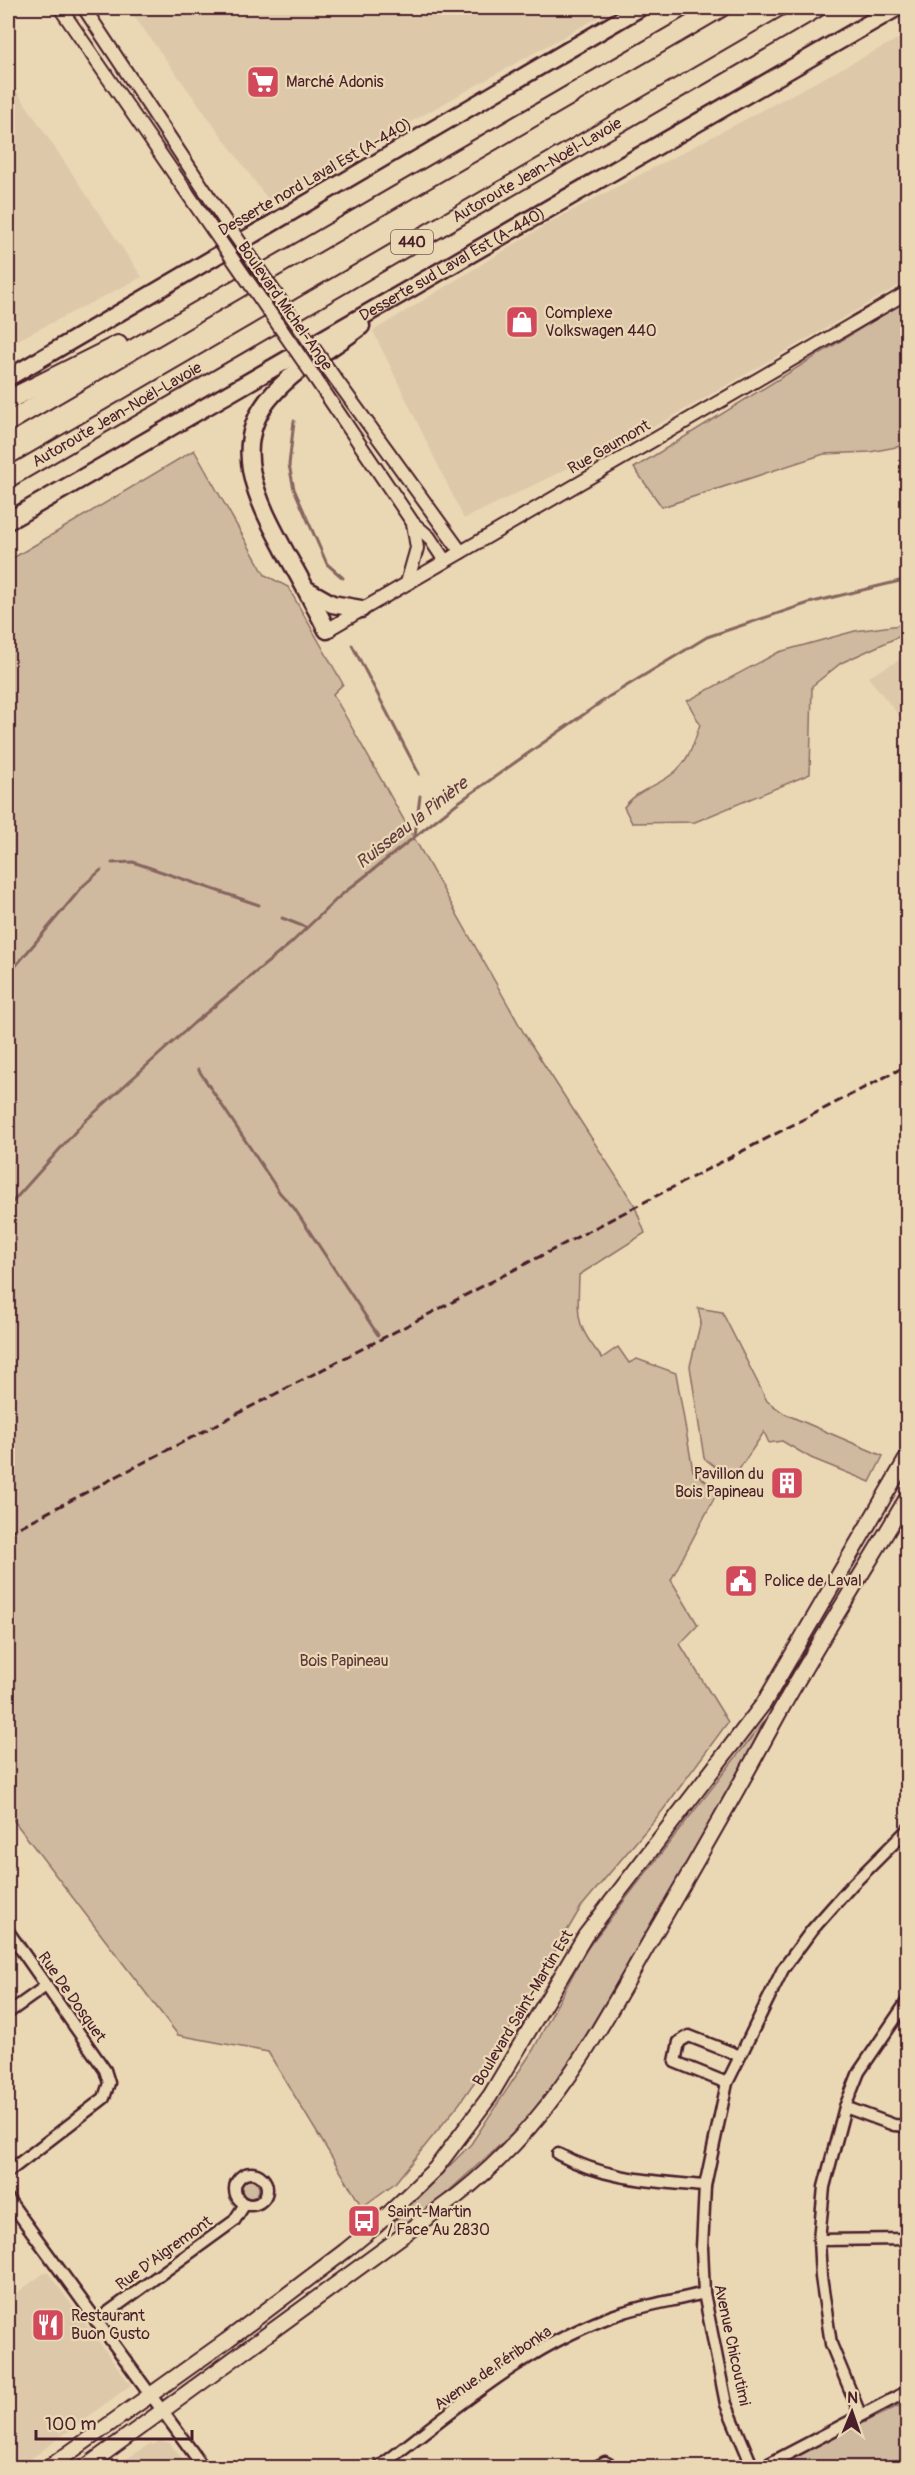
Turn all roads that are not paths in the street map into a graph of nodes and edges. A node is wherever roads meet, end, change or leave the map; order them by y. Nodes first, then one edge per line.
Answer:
1 (60, 8) edge
2 (84, 8) edge
3 (640, 8) edge
4 (720, 8) edge
5 (816, 8) edge
6 (897, 8) edge
7 (267, 271) junction
8 (908, 292) edge
9 (389, 303) junction
10 (81, 333) junction
11 (8, 364) edge
12 (8, 378) edge
13 (8, 400) edge
14 (8, 422) edge
15 (8, 478) edge
16 (8, 521) edge
17 (413, 523) junction
18 (461, 552) junction
19 (445, 561) junction
20 (407, 583) junction
21 (305, 588) junction
22 (361, 609) junction
23 (327, 630) joint
24 (907, 1459) edge
25 (908, 1496) edge
26 (851, 1553) junction
27 (872, 1557) junction
28 (805, 1633) junction
29 (820, 1642) junction
30 (908, 1829) edge
31 (8, 1931) edge
32 (46, 1986) junction
33 (908, 2001) edge
34 (8, 2013) edge
35 (740, 2056) junction
36 (727, 2084) junction
37 (845, 2107) junction
38 (908, 2126) edge
39 (558, 2154) dead end
40 (8, 2172) edge
41 (705, 2186) junction
42 (8, 2199) edge
43 (245, 2204) dead end
44 (908, 2239) edge
45 (819, 2240) junction
46 (704, 2293) junction
47 (96, 2321) junction
48 (908, 2391) edge
49 (150, 2394) junction
50 (163, 2412) junction
51 (860, 2414) junction
52 (48, 2468) edge
53 (84, 2468) edge
54 (204, 2468) edge
55 (378, 2468) edge
56 (594, 2468) edge
57 (616, 2468) edge
58 (753, 2468) edge
59 (760, 2468) edge

1 - 17 street, Boulevard Michel-Ange, bridge
2 - 18 street, Boulevard Michel-Ange, bridge
3 - 10 main road, Desserte nord Laval Est (A-440)
4 - 7 highway
5 - 15 highway, Autoroute Jean-Noël-Lavoie / 440
6 - 9 highway, Desserte sud Laval Est (A-440)
7 - 13 highway
7 - 14 highway
8 - 18 street, Rue Gaumont
9 - 16 highway, Desserte sud Laval Est (A-440)
9 - 21 highway
10 - 11 main road
10 - 12 main road, Desserte nord Laval Est (A-440)
17 - 19 street, Boulevard Michel-Ange
17 - 20 street
18 - 19 street, Rue Gaumont
19 - 20 street, Rue Gaumont
20 - 22 street, Rue Gaumont
21 - 22 highway
21 - 23 highway
22 - 23 street, Rue Gaumont
24 - 26 main road, Boulevard Saint-Martin Est
25 - 27 main road
26 - 27 main road
26 - 28 main road, Boulevard Saint-Martin Est
27 - 29 main road
28 - 29 main road
28 - 49 main road, Boulevard Saint-Martin Est
29 - 50 main road
30 - 35 street, Avenue Chicoutimi
31 - 32 street, Rue De Dosquet
32 - 34 street
32 - 40 street, Rue De Dosquet
33 - 37 street
35 - 36 street, Avenue Chicoutimi
35 - 36 street
36 - 41 street, Avenue Chicoutimi
37 - 38 street
37 - 45 street
39 - 41 street
41 - 46 street, Avenue Chicoutimi
42 - 47 street
43 - 47 street, Rue D'Aigremont
44 - 45 street
45 - 51 street
46 - 55 street, Avenue de Péribonka
46 - 58 street, Avenue Chicoutimi
47 - 49 street
48 - 51 street
49 - 50 street
49 - 52 main road, Boulevard Saint-Martin Est
50 - 53 main road
50 - 54 street
51 - 59 street
56 - 57 street

